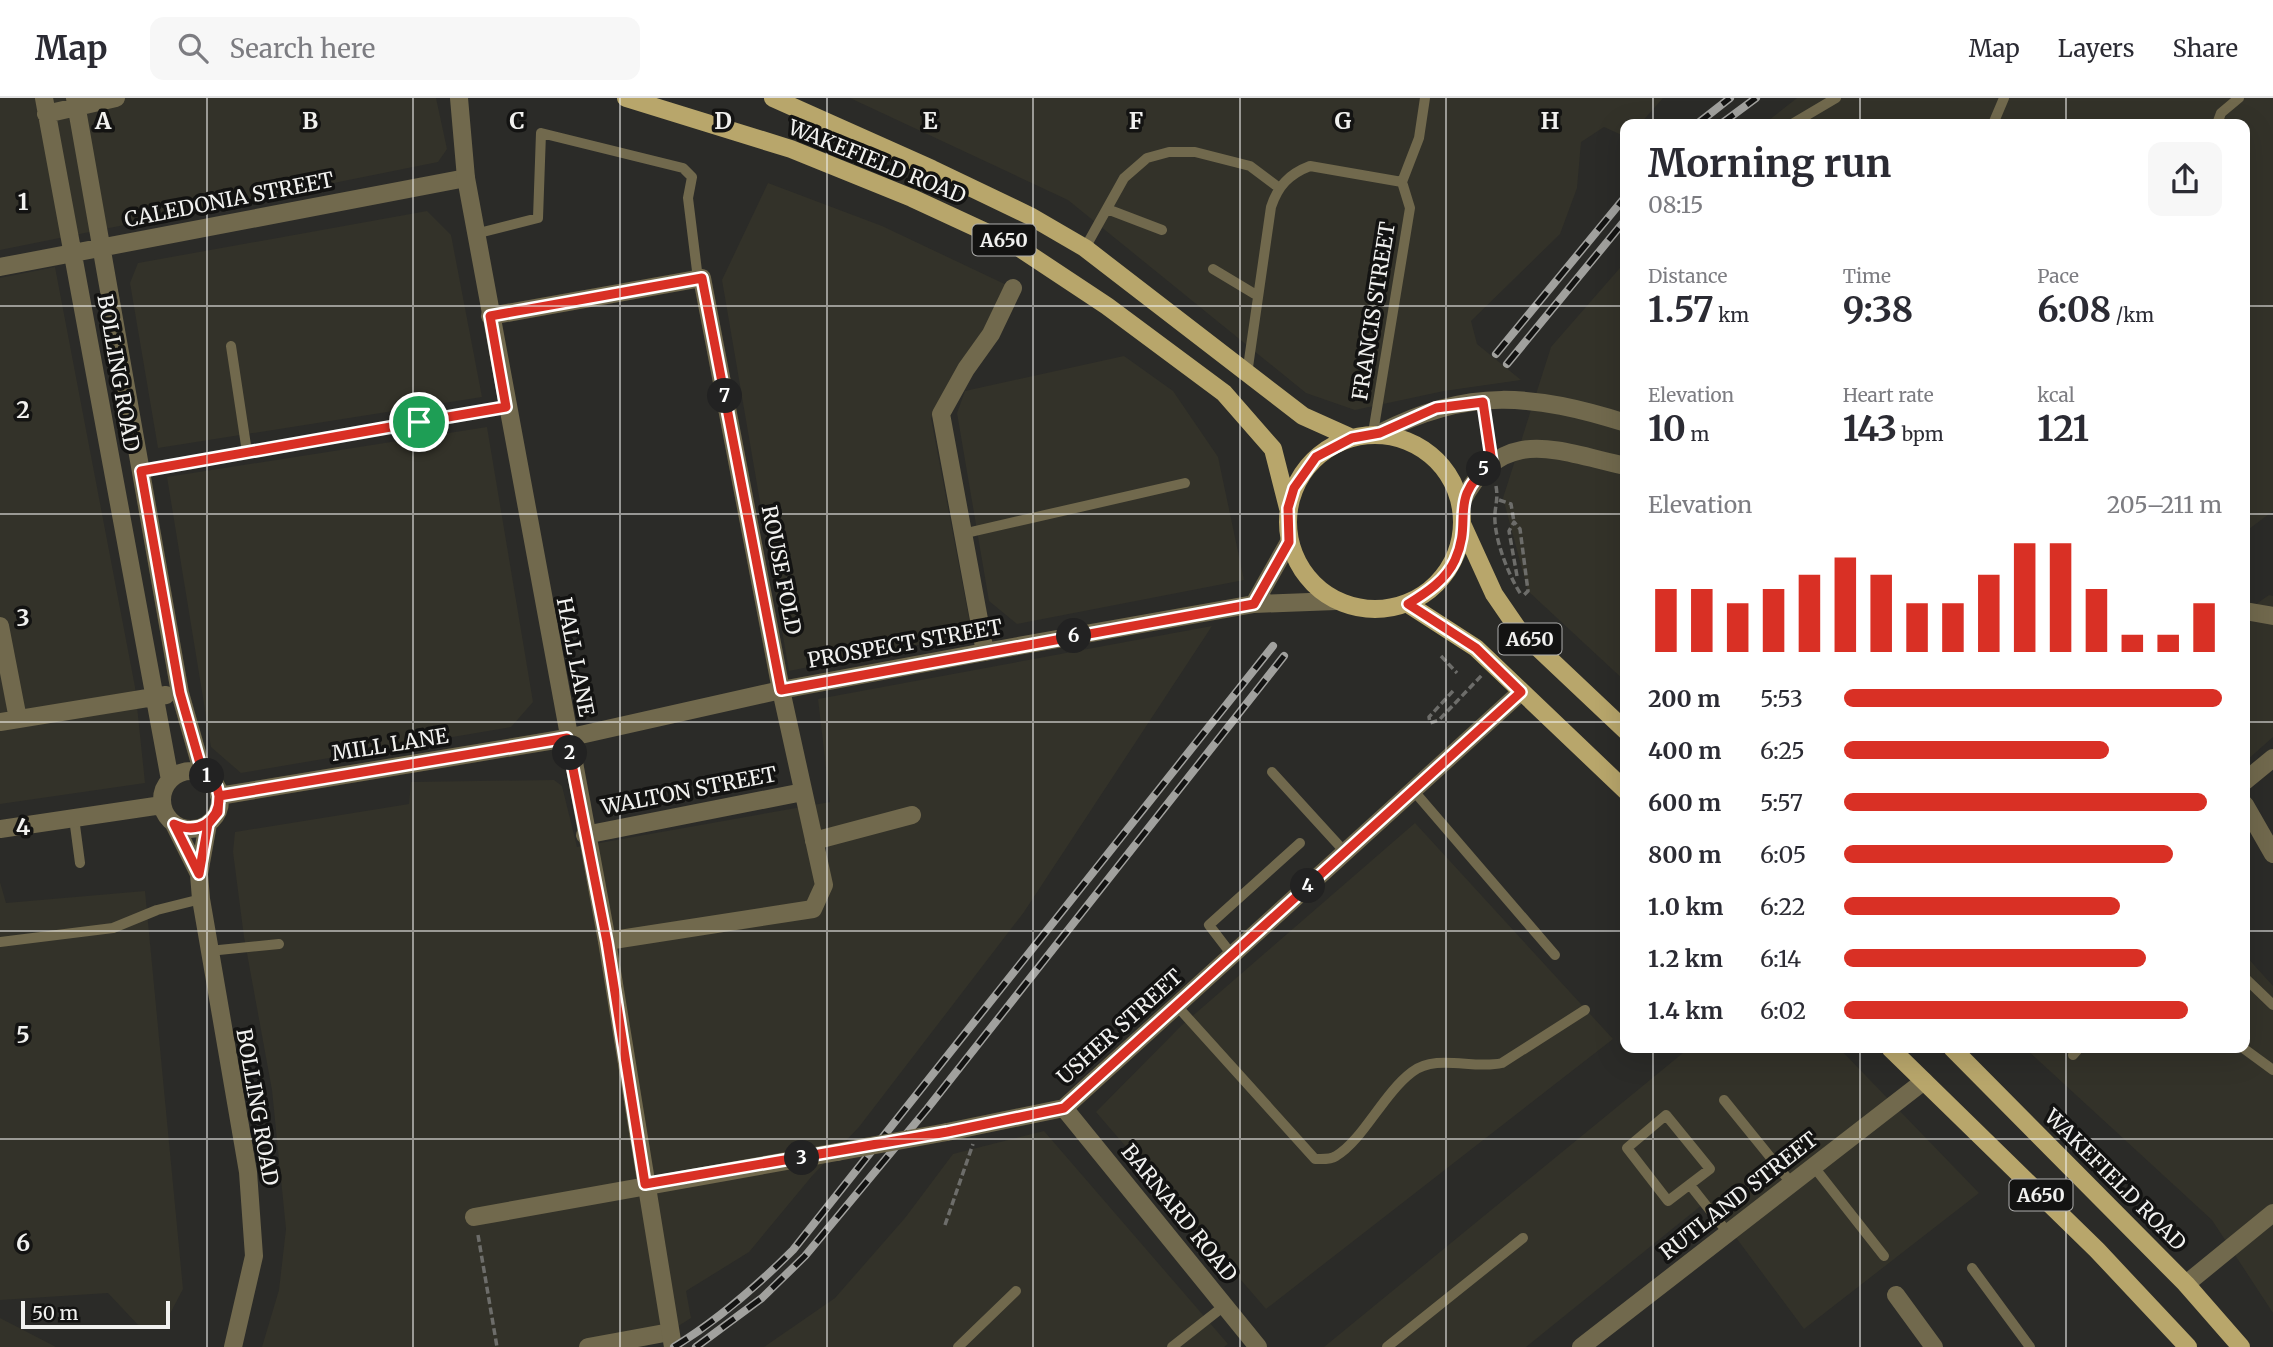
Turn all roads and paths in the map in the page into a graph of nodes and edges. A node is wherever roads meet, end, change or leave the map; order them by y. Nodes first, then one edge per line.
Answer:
1 (116, 98) edge
2 (459, 98) edge
3 (626, 98) edge
4 (773, 98) edge
5 (1425, 98) edge
6 (1836, 98) edge
7 (2004, 98) edge
8 (2239, 98) edge
9 (76, 102) edge
10 (45, 106) edge
11 (1800, 119) edge
12 (1995, 119) edge
13 (2219, 119) edge
14 (466, 178) junction
15 (1402, 182) junction
16 (1278, 187) junction
17 (1107, 209) junction
18 (1162, 230) dead end
19 (475, 234) junction
20 (102, 247) junction
21 (1085, 247) junction
22 (72, 253) junction
23 (0, 267) edge
24 (1213, 269) dead end
25 (700, 278) junction
26 (1013, 288) dead end
27 (1258, 296) junction
28 (490, 316) junction
29 (231, 346) dead end
30 (1247, 375) junction
31 (1483, 402) junction
32 (506, 407) junction
33 (1620, 421) edge
34 (1377, 433) junction
35 (1352, 438) junction
36 (247, 452) junction
37 (1492, 463) junction
38 (1620, 465) edge
39 (141, 471) junction
40 (1185, 483) dead end
41 (1499, 500) junction
42 (1461, 503) junction
43 (1288, 508) junction
44 (1514, 522) junction
45 (1463, 526) junction
46 (962, 534) junction
47 (1289, 542) junction
48 (1517, 576) dead end
49 (1522, 596) junction
50 (1336, 601) junction
51 (1254, 604) junction
52 (1408, 604) junction
53 (1506, 610) junction
54 (2250, 612) edge
55 (2273, 615) edge
56 (0, 626) edge
57 (985, 652) junction
58 (1441, 656) dead end
59 (1493, 664) junction
60 (1457, 673) dead end
61 (781, 690) junction
62 (1453, 691) dead end
63 (1521, 692) junction
64 (180, 693) junction
65 (155, 697) junction
66 (9, 721) edge
67 (1620, 725) edge
68 (567, 738) junction
69 (2273, 758) edge
70 (1272, 772) dead end
71 (203, 774) junction
72 (2250, 777) edge
73 (170, 780) junction
74 (1620, 785) edge
75 (1413, 790) junction
76 (803, 792) junction
77 (219, 796) junction
78 (162, 805) junction
79 (2250, 814) edge
80 (912, 815) dead end
81 (74, 818) junction
82 (174, 824) junction
83 (208, 824) junction
84 (0, 829) edge
85 (585, 835) junction
86 (814, 841) junction
87 (1300, 843) dead end
88 (1345, 852) junction
89 (2273, 854) edge
90 (80, 863) dead end
91 (199, 874) junction
92 (192, 901) junction
93 (0, 942) edge
94 (607, 942) junction
95 (279, 944) dead end
96 (209, 951) junction
97 (1555, 955) dead end
98 (1232, 956) junction
99 (2250, 983) edge
100 (2273, 1005) edge
101 (1177, 1006) junction
102 (1585, 1010) dead end
103 (1895, 1053) edge
104 (1957, 1053) edge
105 (2249, 1053) edge
106 (2273, 1070) edge
107 (1924, 1081) junction
108 (1724, 1100) dead end
109 (1064, 1108) junction
110 (980, 1126) junction
111 (1814, 1167) junction
112 (645, 1184) junction
113 (1792, 1184) junction
114 (1690, 1185) junction
115 (2273, 1213) edge
116 (474, 1217) joint
117 (944, 1225) dead end
118 (1728, 1233) junction
119 (1523, 1238) dead end
120 (1884, 1256) dead end
121 (1972, 1268) dead end
122 (2186, 1284) junction
123 (1016, 1291) dead end
124 (1896, 1295) dead end
125 (1224, 1306) junction
126 (672, 1340) edge
127 (233, 1347) edge
128 (497, 1347) edge
129 (588, 1347) edge
130 (958, 1347) edge
131 (1172, 1347) edge
132 (1258, 1347) edge
133 (1387, 1347) edge
134 (1581, 1347) edge
135 (1934, 1347) edge
136 (2030, 1347) edge
137 (2188, 1347) edge
138 (2241, 1347) edge

1 - 9 street
2 - 14 street, HALL LANE
3 - 43 main road, WAKEFIELD ROAD / A650
4 - 21 main road, WAKEFIELD ROAD / A650
5 - 15 lane
6 - 11 lane
7 - 12 lane
8 - 13 lane
9 - 10 street
9 - 20 street, BOLLING ROAD
10 - 22 street, BOLLING ROAD
14 - 19 street, HALL LANE
14 - 20 street, CALEDONIA STREET
15 - 16 lane
15 - 34 lane, FRANCIS STREET
16 - 17 lane
16 - 27 lane
17 - 18 lane
17 - 21 lane
19 - 25 lane
19 - 28 street, HALL LANE
20 - 22 street, CALEDONIA STREET
20 - 39 street, BOLLING ROAD
21 - 30 main road, WAKEFIELD ROAD / A650
22 - 23 street, CALEDONIA STREET
22 - 65 street, BOLLING ROAD
24 - 27 lane
25 - 28 street
25 - 61 street, ROUSE FOLD
26 - 46 street
27 - 30 lane
28 - 32 street, HALL LANE
29 - 36 lane
30 - 35 main road, WAKEFIELD ROAD / A650
31 - 33 street
31 - 34 street
31 - 37 path
32 - 36 lane
32 - 68 street, HALL LANE
34 - 35 main road, A650
34 - 42 main road, A650
35 - 43 main road, A650
36 - 39 lane
37 - 38 street
37 - 41 path
37 - 42 street
39 - 64 street, BOLLING ROAD
40 - 46 lane
41 - 44 path
41 - 49 path
42 - 45 main road, A650
43 - 47 main road, A650
44 - 48 path
44 - 49 path
45 - 52 main road, A650
45 - 53 main road, A650
46 - 57 street
47 - 50 main road, A650
47 - 51 street
49 - 53 path
50 - 51 street, PROSPECT STREET
50 - 52 main road, A650
51 - 57 street, PROSPECT STREET
52 - 59 main road, A650
53 - 67 main road, A650
54 - 55 street
56 - 66 street
57 - 61 street, PROSPECT STREET
58 - 60 path
59 - 62 path
59 - 63 main road, A650
61 - 68 street, PROSPECT STREET
61 - 76 street, ROUSE FOLD
63 - 74 main road, A650
63 - 75 street, USHER STREET
64 - 65 street
64 - 71 street, BOLLING ROAD
65 - 66 street
65 - 73 street, BOLLING ROAD
68 - 77 street, MILL LANE
68 - 85 street, HALL LANE
69 - 72 street
70 - 88 lane
71 - 73 street
71 - 77 street
73 - 78 street
75 - 88 street, USHER STREET
75 - 97 lane
76 - 85 street, WALTON STREET
76 - 86 street, ROUSE FOLD
77 - 83 street
78 - 81 street
78 - 82 street
79 - 89 street
80 - 86 street
81 - 84 street
81 - 90 lane
82 - 83 street
82 - 91 street, BOLLING ROAD
83 - 91 street, BOLLING ROAD
85 - 94 street, HALL LANE
86 - 94 street, ROUSE FOLD
87 - 98 lane
88 - 98 street, USHER STREET
91 - 92 street, BOLLING ROAD
92 - 93 lane
92 - 96 street, BOLLING ROAD
94 - 112 street, HALL LANE
95 - 96 lane
96 - 127 street, BOLLING ROAD
98 - 101 street, USHER STREET
99 - 100 lane
101 - 102 lane
101 - 109 street, USHER STREET
103 - 107 main road, A650
104 - 122 main road, WAKEFIELD ROAD / A650
105 - 106 lane
107 - 111 street, RUTLAND STREET
107 - 137 main road, A650
108 - 113 lane
109 - 110 street, USHER STREET
109 - 125 street, BARNARD ROAD
110 - 112 street, USHER STREET, bridge
110 - 117 path
111 - 113 street, RUTLAND STREET
111 - 120 lane
112 - 116 street, USHER STREET
112 - 126 street, HALL LANE
113 - 118 street, RUTLAND STREET
114 - 114 lane
114 - 118 lane
115 - 122 street
116 - 128 path
118 - 134 street, RUTLAND STREET
119 - 133 lane
121 - 136 lane
122 - 138 main road, WAKEFIELD ROAD / A650
123 - 130 lane
124 - 135 street
125 - 131 lane
125 - 132 street, BARNARD ROAD
126 - 129 street

